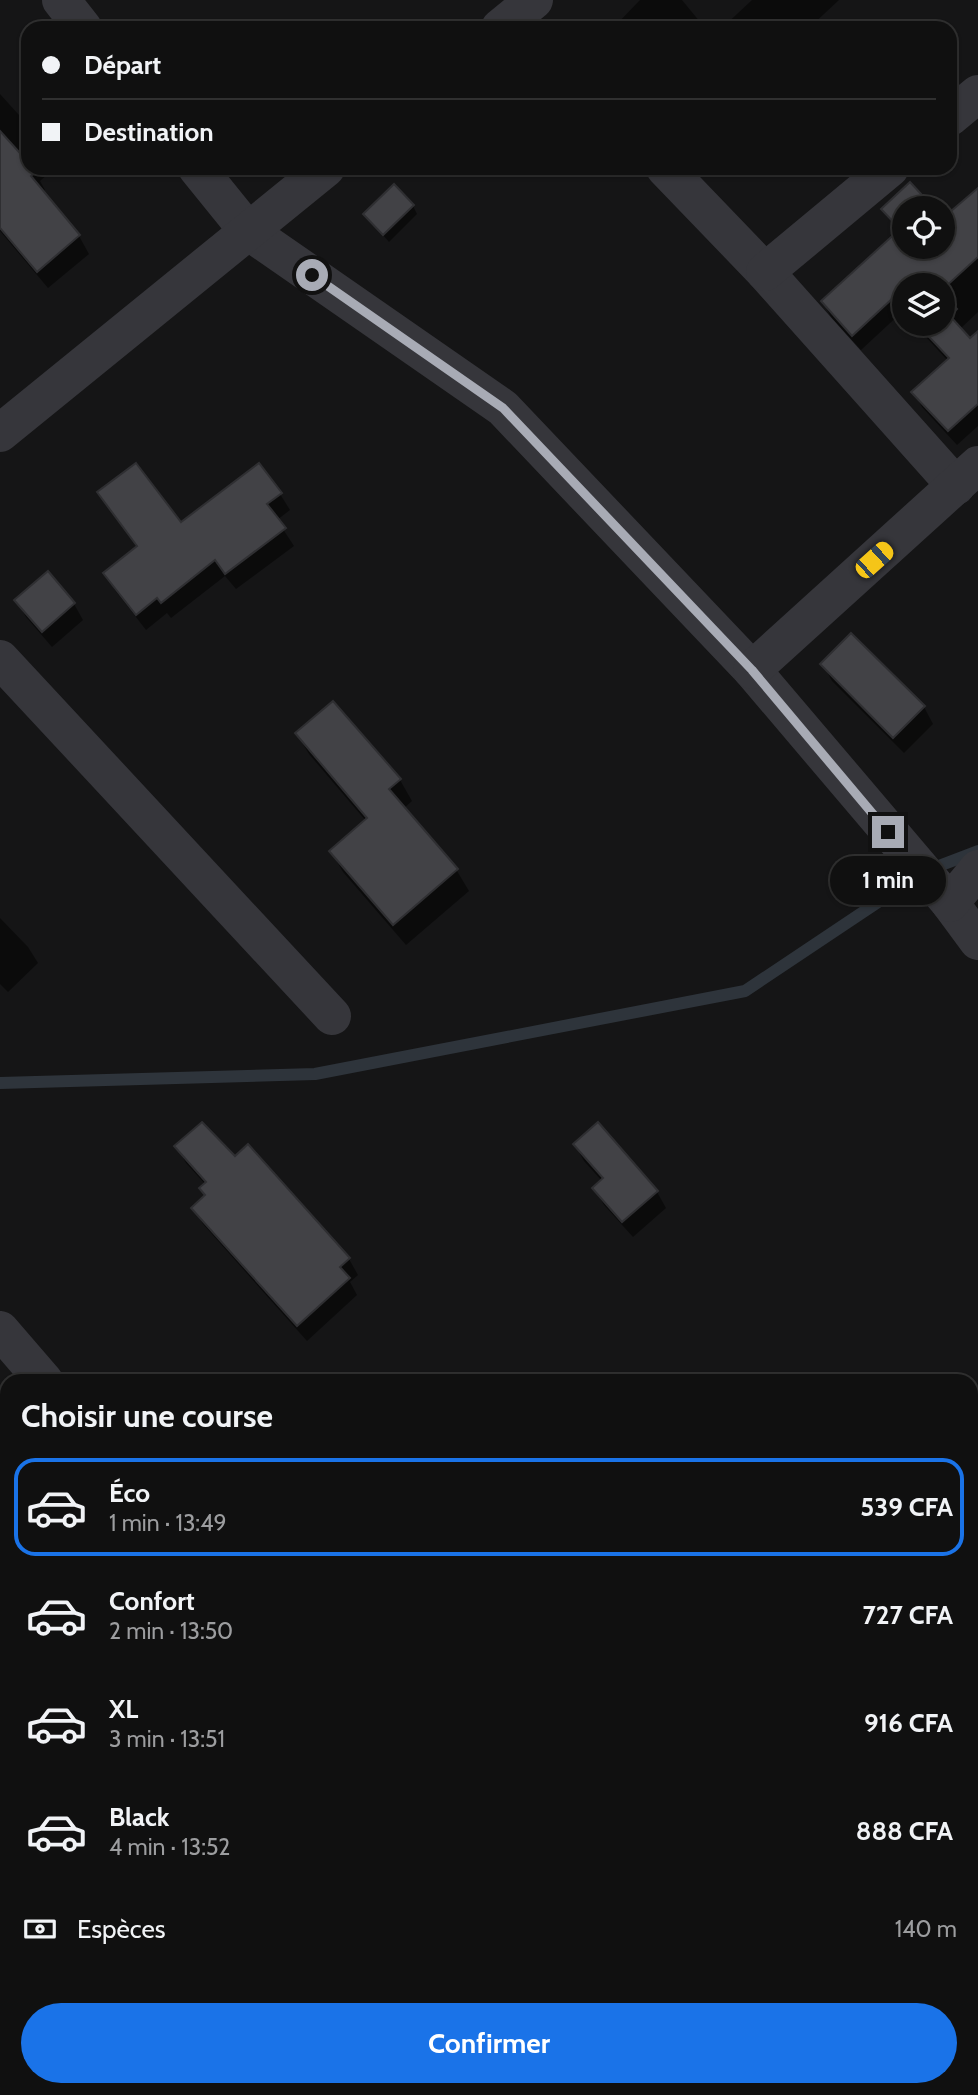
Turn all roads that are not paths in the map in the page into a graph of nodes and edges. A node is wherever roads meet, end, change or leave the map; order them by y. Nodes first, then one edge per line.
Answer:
1 (61, 0) edge
2 (78, 21) edge
3 (978, 94) edge
4 (957, 111) edge
5 (203, 175) edge
6 (317, 175) edge
7 (672, 175) edge
8 (882, 175) edge
9 (248, 230) junction
10 (765, 272) junction
11 (0, 433) edge
12 (967, 476) edge
13 (0, 659) edge
14 (752, 670) junction
15 (978, 869) edge
16 (950, 903) junction
17 (978, 942) edge
18 (332, 1016) dead end
19 (0, 1330) edge
20 (38, 1374) edge

1 - 2 street
3 - 4 street
5 - 9 street
6 - 9 street
7 - 10 street
8 - 10 street
9 - 11 street
9 - 14 street
10 - 12 street
12 - 14 street
13 - 18 street
14 - 16 street
15 - 16 street
16 - 17 street
19 - 20 street

